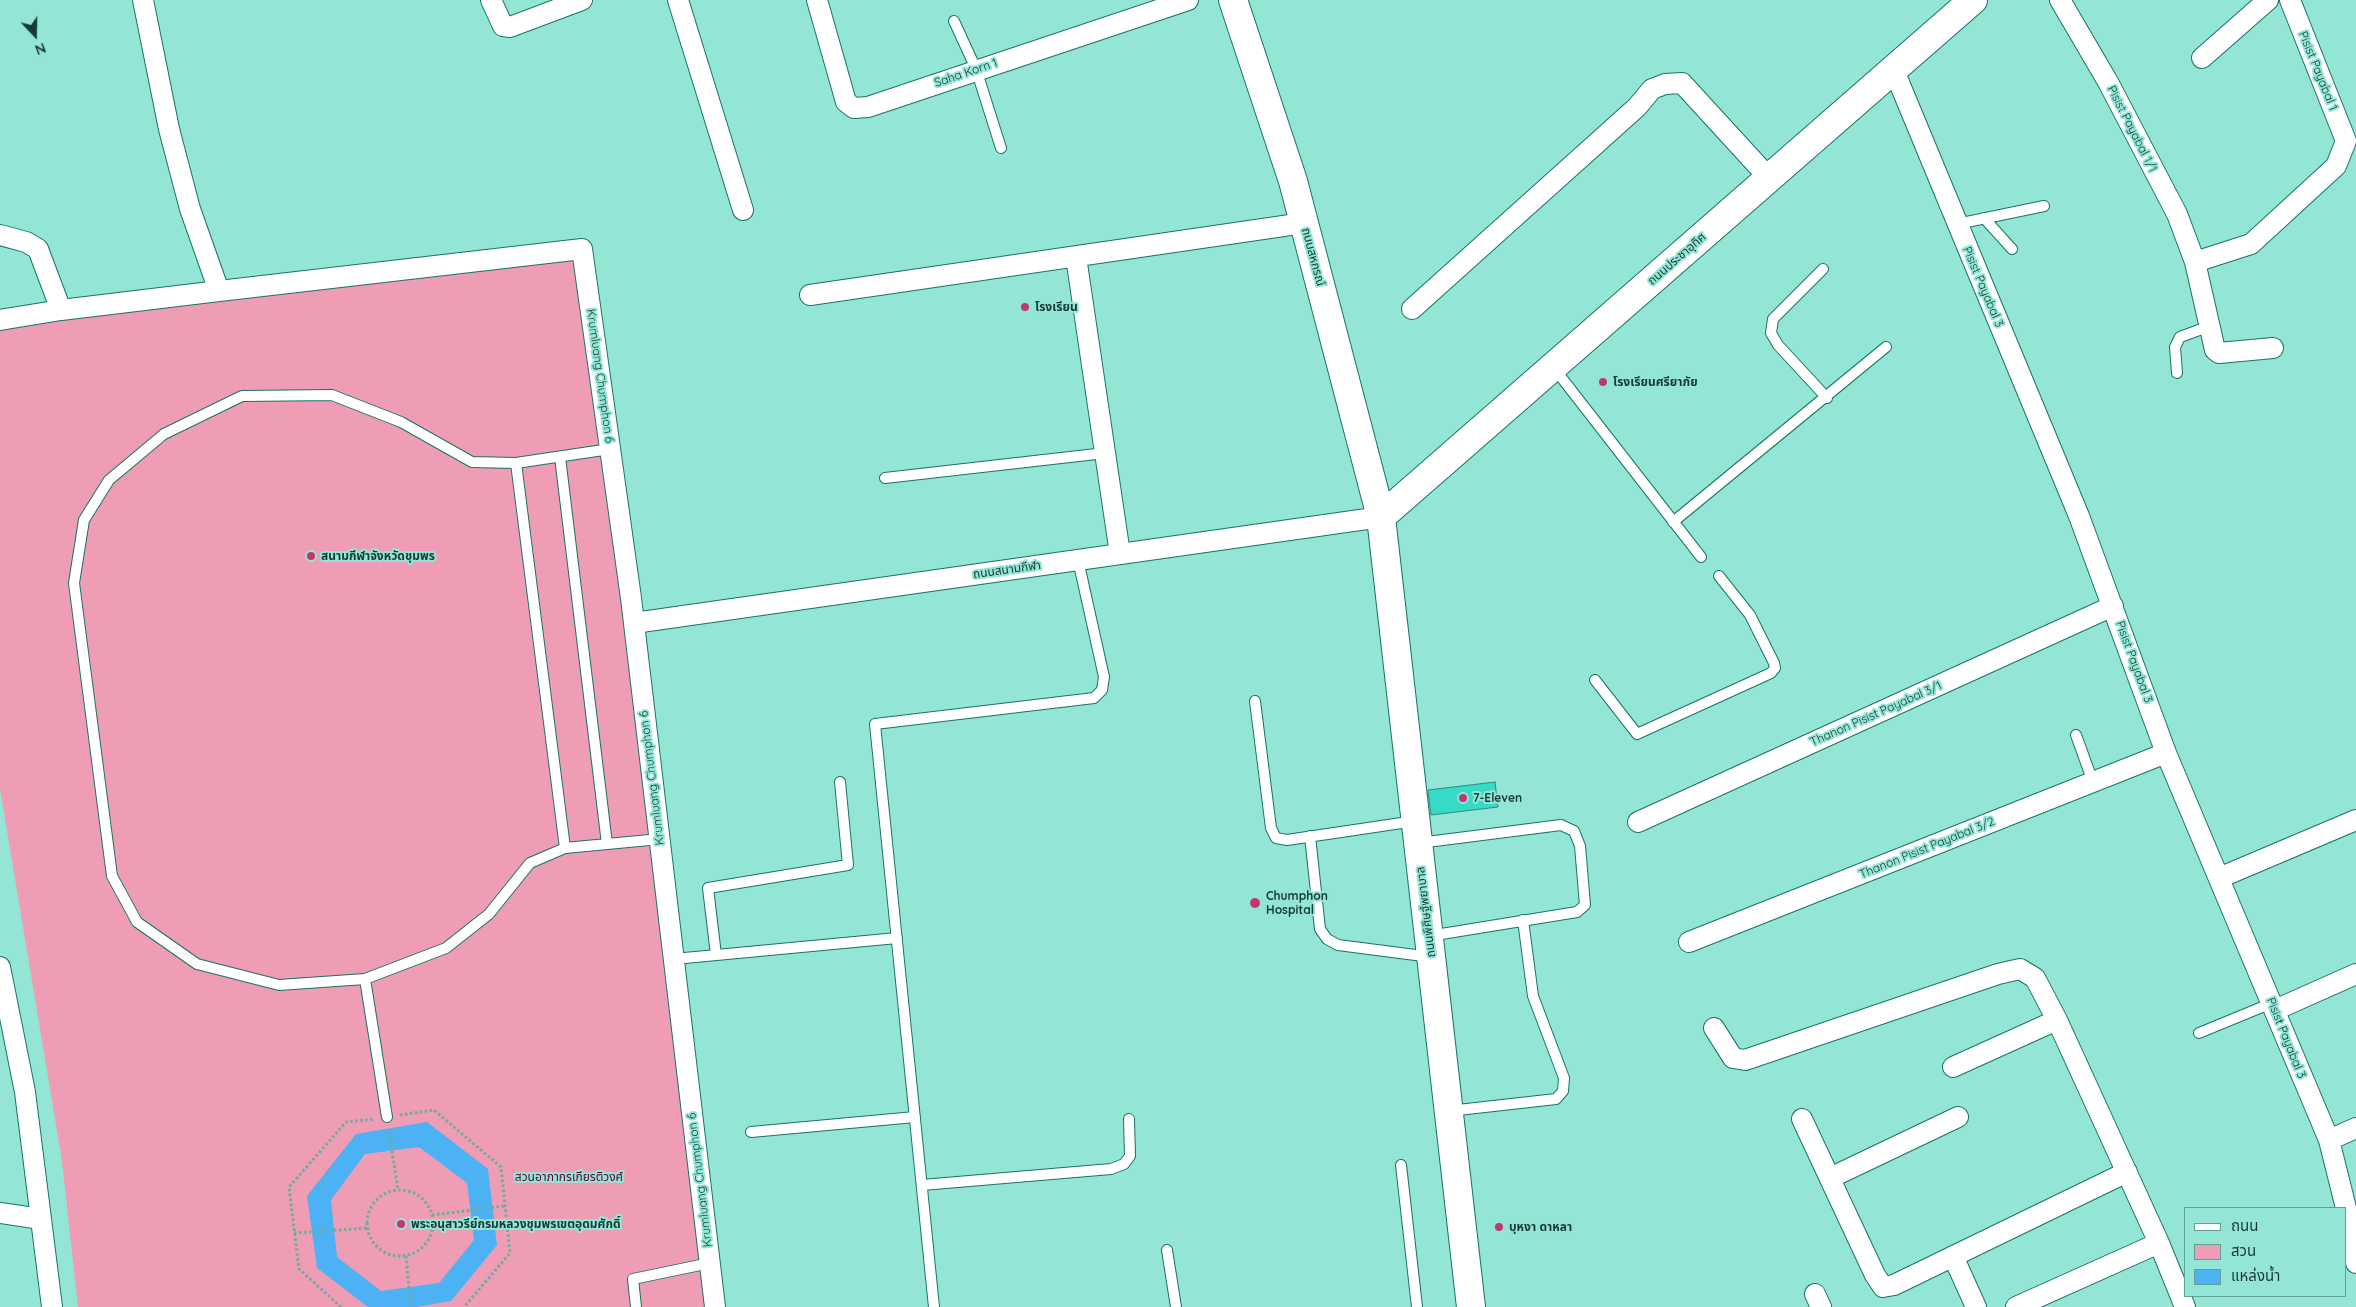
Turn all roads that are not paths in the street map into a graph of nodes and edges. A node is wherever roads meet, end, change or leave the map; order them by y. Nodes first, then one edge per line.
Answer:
1 (143, 0) edge
2 (491, 0) edge
3 (582, 0) edge
4 (678, 0) edge
5 (817, 0) edge
6 (1188, 0) edge
7 (1234, 0) edge
8 (1973, 0) edge
9 (2060, 0) edge
10 (2268, 0) edge
11 (2290, 0) edge
12 (954, 22) dead end
13 (2202, 58) dead end
14 (1892, 68) junction
15 (976, 69) junction
16 (1001, 148) dead end
17 (1769, 178) junction
18 (2044, 206) dead end
19 (743, 210) dead end
20 (1984, 218) junction
21 (1304, 224) junction
22 (1957, 224) junction
23 (0, 235) edge
24 (2012, 249) dead end
25 (1076, 257) junction
26 (2195, 262) junction
27 (1823, 269) dead end
28 (219, 291) junction
29 (810, 295) dead end
30 (1412, 309) dead end
31 (61, 310) junction
32 (0, 320) edge
33 (2210, 326) junction
34 (1886, 347) dead end
35 (2273, 348) dead end
36 (1553, 367) junction
37 (2177, 373) dead end
38 (1826, 398) junction
39 (610, 449) junction
40 (1105, 452) junction
41 (560, 457) junction
42 (516, 463) junction
43 (885, 478) dead end
44 (1381, 517) junction
45 (1673, 522) junction
46 (1120, 554) junction
47 (1701, 557) dead end
48 (1078, 560) junction
49 (1719, 576) dead end
50 (2114, 606) junction
51 (634, 623) junction
52 (1595, 680) dead end
53 (1255, 701) dead end
54 (2076, 735) dead end
55 (2166, 754) junction
56 (840, 782) dead end
57 (2093, 782) junction
58 (2356, 820) edge
59 (1638, 822) dead end
60 (1417, 832) junction
61 (1310, 836) junction
62 (660, 839) junction
63 (607, 844) junction
64 (565, 848) junction
65 (2219, 878) junction
66 (1523, 920) junction
67 (897, 938) junction
68 (1689, 942) dead end
69 (1430, 947) junction
70 (716, 955) junction
71 (674, 959) junction
72 (0, 967) edge
73 (2356, 974) edge
74 (364, 979) junction
75 (2274, 1007) junction
76 (2057, 1020) junction
77 (1714, 1028) dead end
78 (2199, 1033) dead end
79 (1953, 1067) dead end
80 (1448, 1111) junction
81 (387, 1117) road end
82 (915, 1117) junction
83 (1958, 1117) dead end
84 (1129, 1119) dead end
85 (1802, 1119) dead end
86 (2356, 1128) edge
87 (751, 1132) dead end
88 (2329, 1140) junction
89 (1401, 1165) dead end
90 (2127, 1172) junction
91 (1830, 1178) junction
92 (922, 1186) junction
93 (2345, 1207) edge
94 (2346, 1212) edge
95 (0, 1213) edge
96 (41, 1219) junction
97 (2159, 1242) junction
98 (1167, 1250) dead end
99 (1953, 1256) junction
100 (2356, 1262) edge
101 (710, 1263) junction
102 (52, 1307) edge
103 (636, 1307) edge
104 (715, 1307) edge
105 (934, 1307) edge
106 (1176, 1307) edge
107 (1417, 1307) edge
108 (1471, 1307) edge
109 (1976, 1307) edge
110 (2016, 1307) edge
111 (2185, 1307) edge

1 - 28 street
2 - 3 street
4 - 19 street
5 - 15 street, Saha Korn 1
6 - 15 street, Saha Korn 1
7 - 21 street, ถนนสหกรณ์
8 - 14 street, ถนนประชาอุทิศ
9 - 26 street, Pisist Payabal 1/1
10 - 13 street
11 - 26 street, Pisist Payabal 1
12 - 15 lane
14 - 17 street, ถนนประชาอุทิศ
14 - 22 street, Pisist Payabal 3
15 - 16 lane
17 - 30 street
17 - 36 street, ถนนประชาอุทิศ
18 - 20 lane
20 - 22 lane
20 - 24 lane
21 - 25 street
21 - 44 street, ถนนสหกรณ์
22 - 50 street, Pisist Payabal 3
23 - 31 street
25 - 29 street
25 - 40 street
26 - 33 street, Pisist Payabal 1/1
27 - 38 lane
28 - 31 street
28 - 39 street, Krumluang Chumphon 6
31 - 32 street
33 - 35 street, Pisist Payabal 1/1
33 - 37 lane
34 - 38 lane
36 - 44 street, ถนนประชาอุทิศ
36 - 45 lane
38 - 45 lane
39 - 41 lane
39 - 51 street, Krumluang Chumphon 6
40 - 43 lane
40 - 46 street
41 - 42 lane
41 - 63 lane
42 - 64 lane
42 - 74 lane
44 - 46 street, ถนนสนามกีฬา
44 - 60 street, ถนนพิศิษฐ์พยาบาล
45 - 47 lane
46 - 48 street, ถนนสนามกีฬา
48 - 51 street, ถนนสนามกีฬา
48 - 67 lane
49 - 52 lane
50 - 55 street, Pisist Payabal 3
50 - 59 street, Thanon Pisist Payabal 3/1
51 - 62 street, Krumluang Chumphon 6
53 - 61 lane
54 - 57 lane
55 - 57 street, Thanon Pisist Payabal 3/2
55 - 65 street, Pisist Payabal 3
56 - 70 lane
57 - 68 street, Thanon Pisist Payabal 3/2
58 - 65 street
60 - 61 lane
60 - 66 lane
60 - 69 street, ถนนพิศิษฐ์พยาบาล
61 - 69 lane
62 - 63 lane
62 - 71 street, Krumluang Chumphon 6
63 - 64 lane
64 - 74 lane
65 - 75 street, Pisist Payabal 3
66 - 69 lane
66 - 80 lane
67 - 70 lane
67 - 82 lane
69 - 80 street, ถนนพิศิษฐ์พยาบาล
70 - 71 lane
71 - 101 street, Krumluang Chumphon 6
72 - 96 street
73 - 75 street
74 - 81 lane
75 - 78 lane
75 - 88 street, Pisist Payabal 3
76 - 77 street
76 - 79 street
76 - 90 street
80 - 108 street, ถนนพิศิษฐ์พยาบาล
82 - 87 lane
82 - 92 lane
83 - 91 street
84 - 92 lane
85 - 91 street
86 - 88 street
88 - 93 street, Pisist Payabal 3
89 - 107 lane
90 - 97 street
90 - 99 street
91 - 99 street
92 - 105 lane
94 - 100 street, Pisist Payabal 3
95 - 96 street
96 - 102 street
97 - 110 street
97 - 111 street
98 - 106 lane
99 - 109 street
101 - 103 lane
101 - 104 street, Krumluang Chumphon 6

